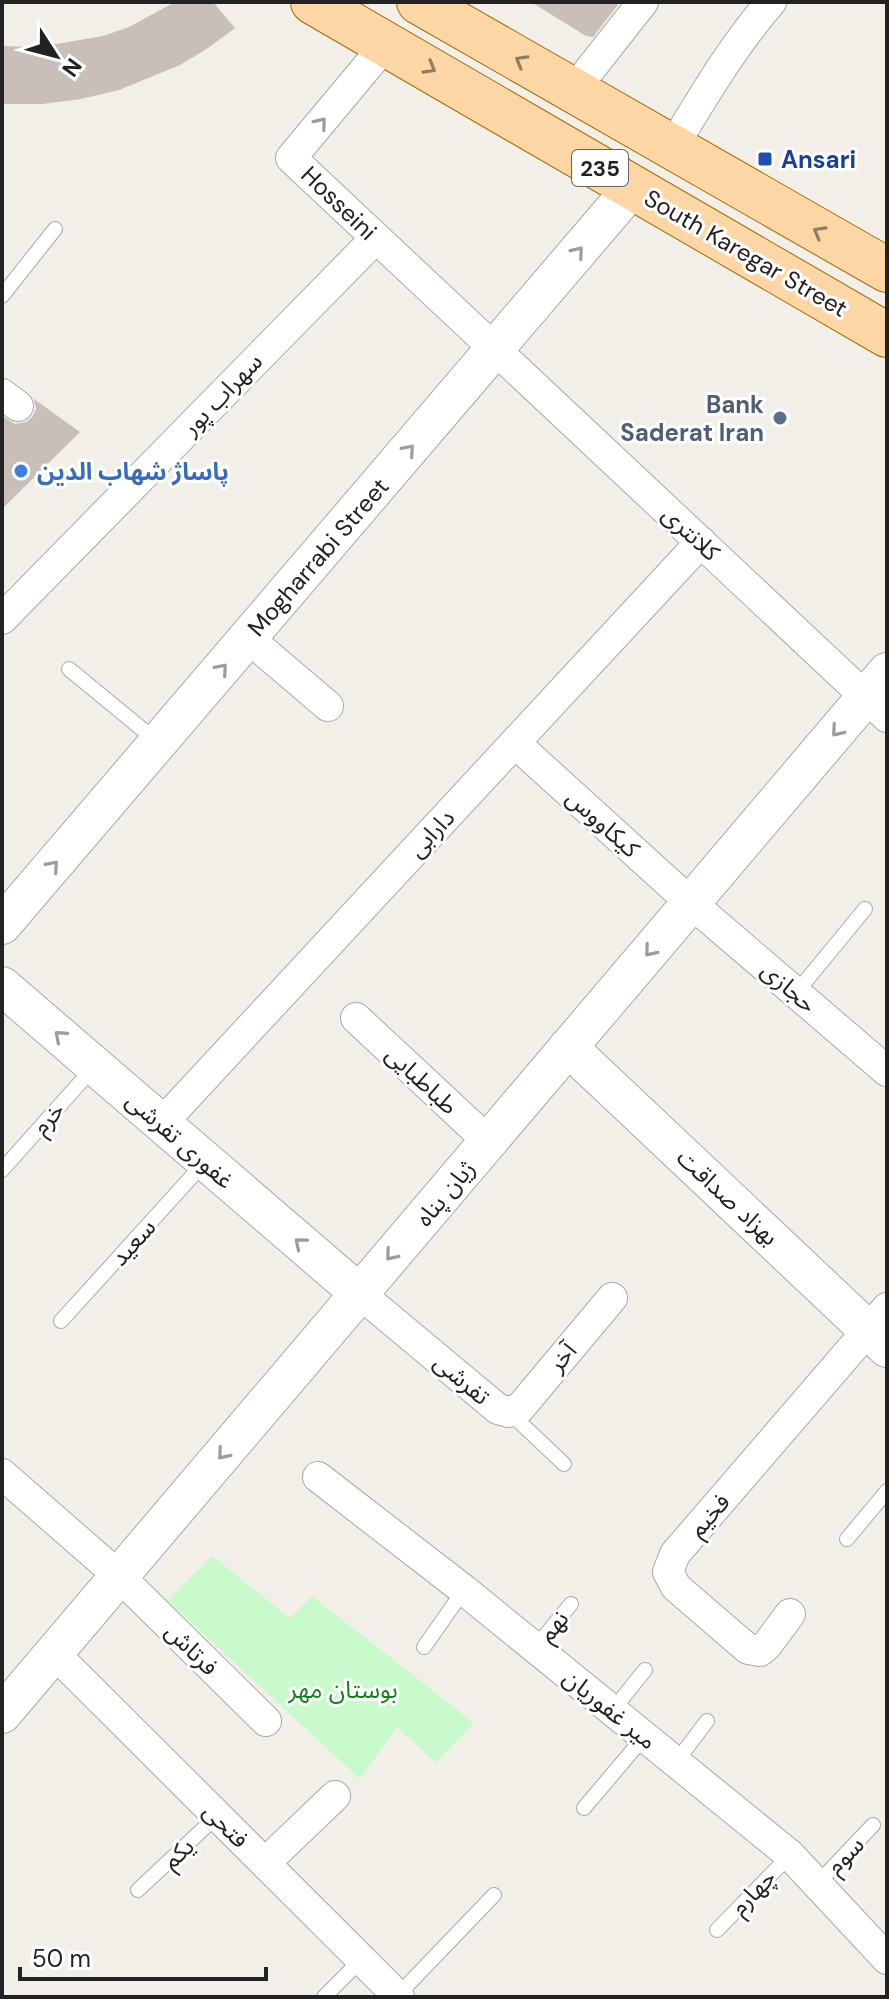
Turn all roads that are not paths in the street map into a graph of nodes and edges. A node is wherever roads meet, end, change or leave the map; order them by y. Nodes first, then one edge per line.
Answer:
1 (313, 2) edge
2 (419, 2) edge
3 (643, 2) edge
4 (771, 2) edge
5 (387, 43) junction
6 (573, 91) junction
7 (672, 148) junction
8 (633, 187) junction
9 (55, 229) dead end
10 (376, 238) junction
11 (887, 270) edge
12 (2, 296) edge
13 (887, 335) edge
14 (496, 349) junction
15 (701, 542) junction
16 (2, 619) edge
17 (248, 638) junction
18 (69, 669) dead end
19 (880, 695) edge
20 (328, 706) dead end
21 (159, 743) junction
22 (515, 743) junction
23 (691, 903) junction
24 (865, 909) dead end
25 (2, 925) edge
26 (2, 986) edge
27 (796, 993) junction
28 (356, 1018) dead end
29 (568, 1047) junction
30 (95, 1066) junction
31 (887, 1071) edge
32 (161, 1124) junction
33 (488, 1141) junction
34 (205, 1162) junction
35 (2, 1170) edge
36 (359, 1293) junction
37 (612, 1298) dead end
38 (61, 1321) dead end
39 (881, 1328) edge
40 (509, 1412) junction
41 (564, 1464) dead end
42 (2, 1474) edge
43 (318, 1477) dead end
44 (887, 1491) edge
45 (847, 1539) dead end
46 (119, 1576) junction
47 (464, 1590) junction
48 (571, 1604) dead end
49 (790, 1614) dead end
50 (424, 1647) dead end
51 (535, 1648) junction
52 (54, 1653) junction
53 (645, 1670) dead end
54 (612, 1711) junction
55 (2, 1714) edge
56 (266, 1721) dead end
57 (707, 1721) dead end
58 (644, 1737) junction
59 (676, 1762) junction
60 (335, 1796) dead end
61 (584, 1808) dead end
62 (217, 1816) junction
63 (873, 1825) dead end
64 (790, 1855) junction
65 (265, 1863) junction
66 (817, 1884) junction
67 (138, 1890) dead end
68 (494, 1895) dead end
69 (717, 1930) dead end
70 (887, 1959) edge
71 (361, 1960) junction
72 (398, 1996) edge
73 (324, 1997) edge

1 - 5 main road, South Karegar Street / 235
6 -> 2 main road, 235
3 - 6 street
4 - 7 street
5 -> 8 main road, South Karegar Street / 235
10 -> 5 street, Hosseini
6 - 7 main road, 235
11 -> 7 main road, 235
8 - 13 main road, South Karegar Street / 235
14 -> 8 street, Mogharrabi Street
9 - 12 lane
10 - 14 street, Hosseini
10 - 16 street, سهراب پور
14 - 15 street, کلانتری
17 -> 14 street, Mogharrabi Street
15 - 19 street, کلانتری
15 - 22 street, دارابی
17 - 20 street
21 -> 17 street, Mogharrabi Street
18 - 21 lane
19 -> 23 street, ژیان پناه
25 -> 21 street, Mogharrabi Street
22 - 23 street, کیکاووس
22 - 32 street, دارابی
23 - 27 street, حجازی
23 -> 29 street, ژیان پناه
24 - 27 lane
30 -> 26 street, غفوری تفرشی
27 - 31 street, حجازی
28 - 33 street, طباطبایی
29 - 33 street, ژیان پناه
29 - 39 street, بهزاد صداقت
30 - 32 street, غفوری تفرشی
30 - 35 lane, خرم
32 - 34 street, غفوری تفرشی
33 -> 36 street, ژیان پناه
36 -> 34 street, غفوری تفرشی
34 - 38 lane, سعید
36 - 40 street, تفرشی
36 -> 46 street, ژیان پناه
37 - 40 street, آخر
39 - 49 street, فخیم
40 - 41 lane, تفرشی
42 - 46 street, فرتاش
43 - 47 street, میر غفوریان
44 - 45 lane
46 - 52 street, ژیان پناه
46 - 56 street, فرتاش
47 - 50 lane
47 - 51 street, میر غفوریان
48 - 51 lane, نهم
51 - 54 street, میر غفوریان
52 - 55 street, ژیان پناه
52 - 62 street, فتحی
53 - 54 lane
54 - 58 street, میر غفوریان
57 - 59 lane
58 - 59 street, میر غفوریان
58 - 61 lane
59 - 64 street, میر غفوریان
60 - 65 street
62 - 65 street, فتحی
62 - 67 lane, یکم
63 - 66 lane, سوم
64 - 66 street, میر غفوریان
64 - 69 lane, چهارم
65 - 71 street, فتحی
66 - 70 street, میر غفوریان
68 - 72 lane
71 - 72 street, فتحی
71 - 73 lane

